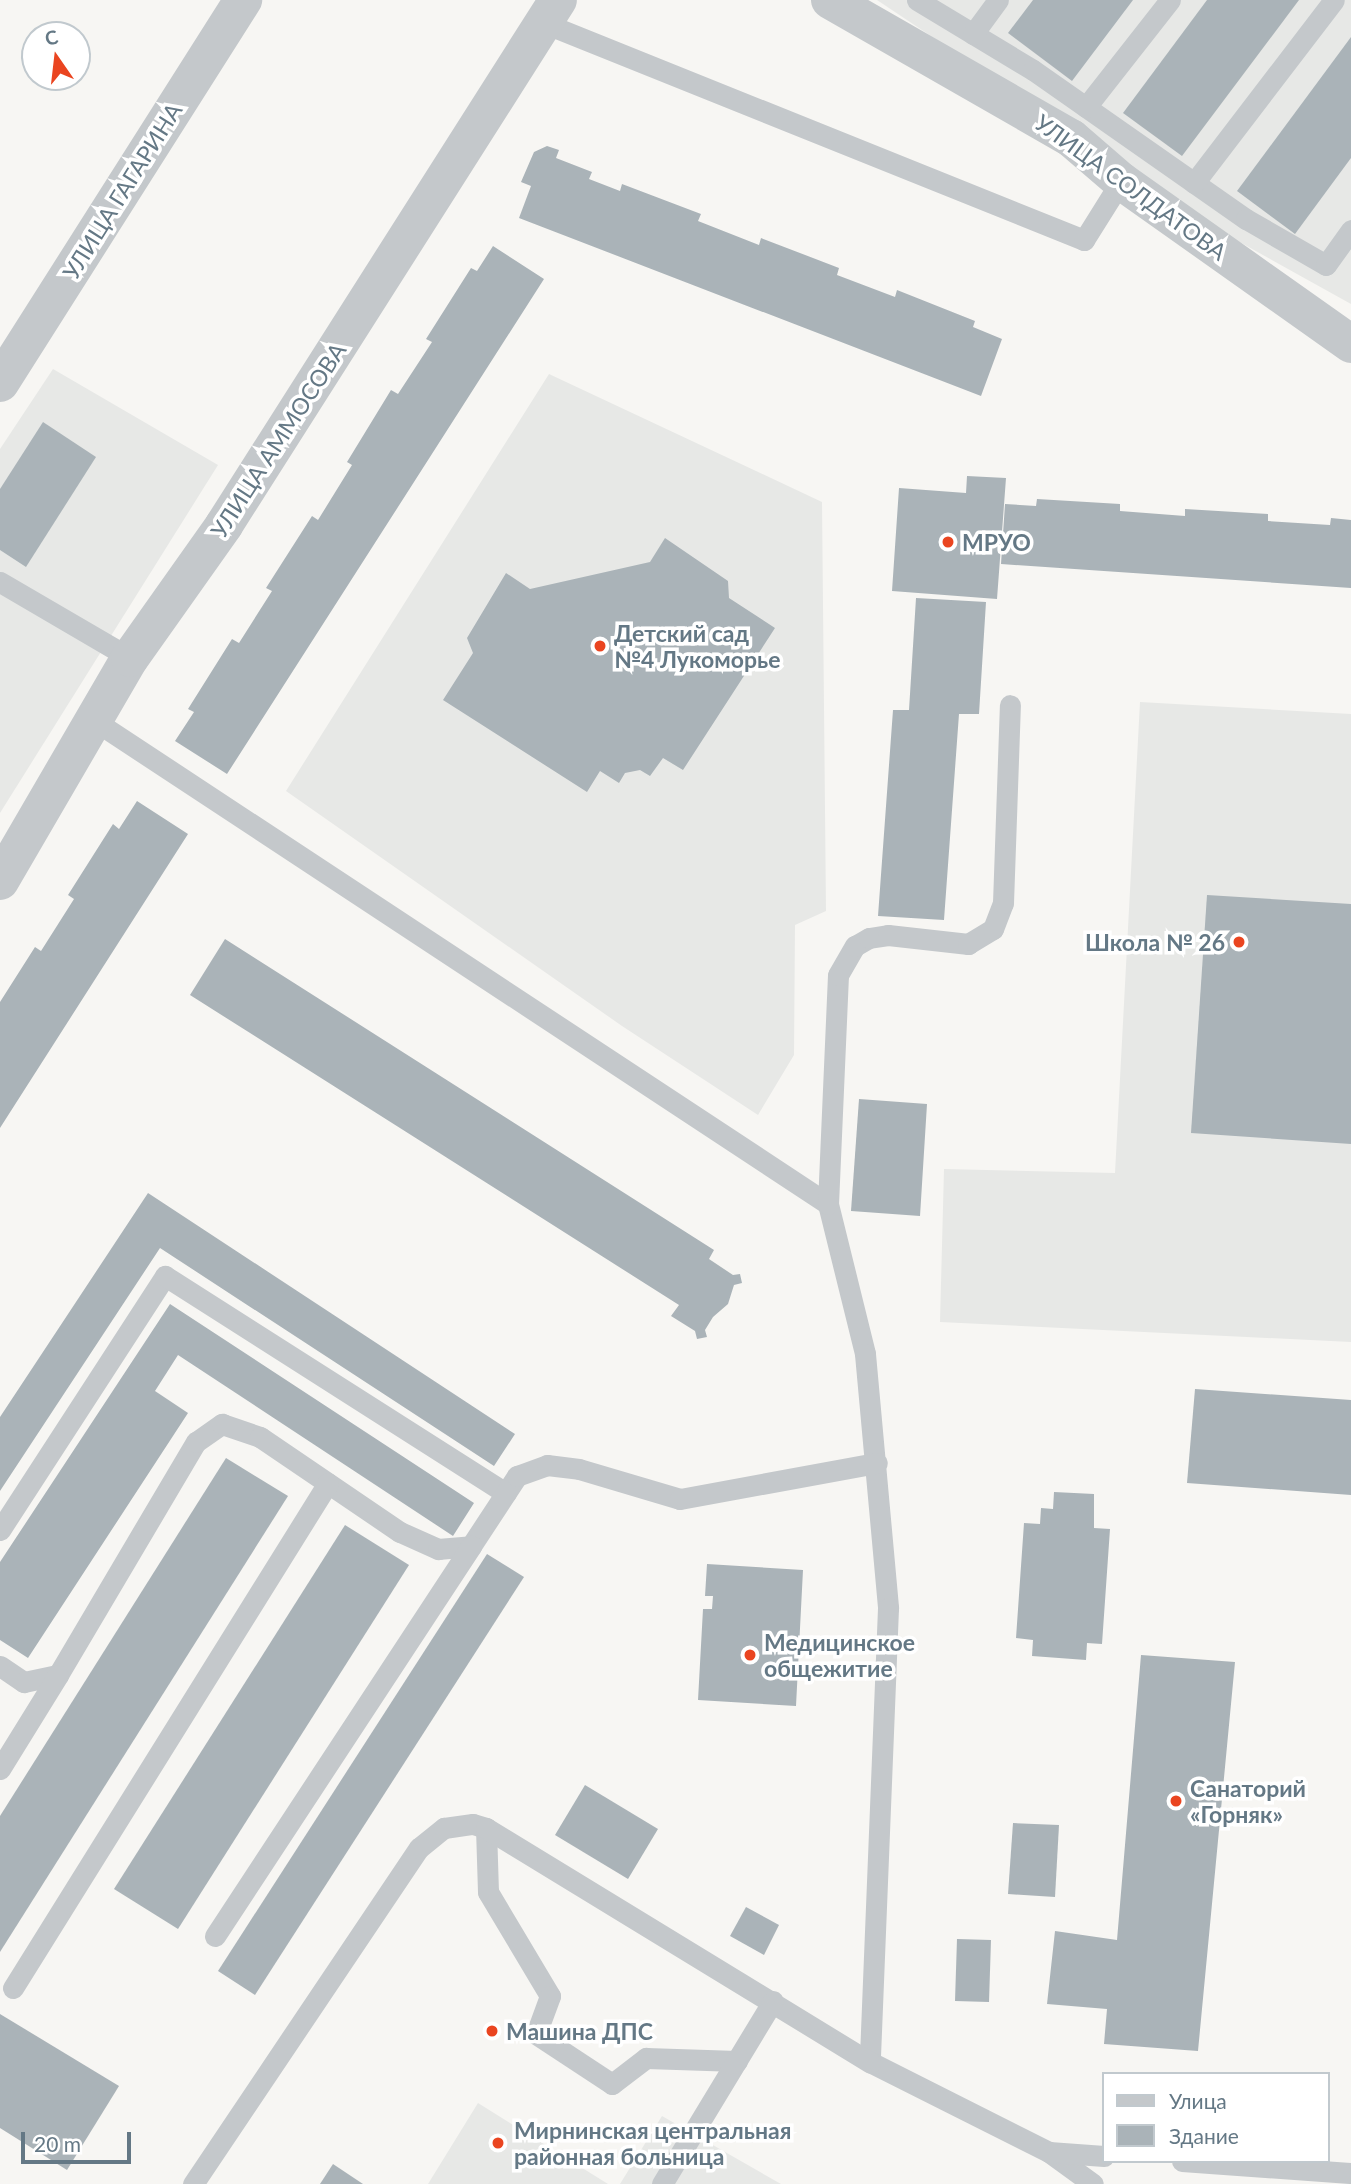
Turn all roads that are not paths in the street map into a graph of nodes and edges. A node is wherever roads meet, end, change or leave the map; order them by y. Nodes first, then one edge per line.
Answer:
1 (243, 0) edge
2 (831, 0) edge
3 (917, 0) edge
4 (998, 0) edge
5 (1170, 0) edge
6 (1334, 0) edge
7 (551, 11) edge
8 (973, 34) junction
9 (1086, 107) junction
10 (1121, 181) junction
11 (1194, 183) junction
12 (1351, 230) edge
13 (1351, 344) edge
14 (0, 383) edge
15 (0, 582) edge
16 (130, 658) junction
17 (1010, 705) dead end
18 (92, 719) junction
19 (0, 881) edge
20 (828, 1203) junction
21 (877, 1463) junction
22 (328, 1483) junction
23 (506, 1493) junction
24 (0, 1530) edge
25 (471, 1546) junction
26 (0, 1667) edge
27 (58, 1675) junction
28 (0, 1769) edge
29 (486, 1828) junction
30 (215, 1936) dead end
31 (13, 1988) dead end
32 (773, 2001) junction
33 (737, 2061) junction
34 (870, 2062) junction
35 (1049, 2152) junction
36 (1102, 2156) edge
37 (1210, 2163) edge
38 (1351, 2173) edge
39 (193, 2184) edge
40 (662, 2184) edge
41 (1093, 2184) edge

1 - 14 street, УЛИЦА ГАГАРИНА
2 - 10 street, УЛИЦА СОЛДАТОВА
3 - 8 lane
4 - 8 lane
5 - 9 lane
6 - 11 lane
7 - 10 lane
7 - 16 street, УЛИЦА АММОСОВА
8 - 9 lane
9 - 11 lane
10 - 13 street, УЛИЦА СОЛДАТОВА
11 - 12 lane
15 - 16 lane
16 - 18 street, УЛИЦА АММОСОВА
17 - 20 lane
18 - 19 street, УЛИЦА АММОСОВА
18 - 20 lane
20 - 21 lane
21 - 23 lane
21 - 34 lane
22 - 25 lane
22 - 27 lane
22 - 31 lane
23 - 24 lane
23 - 25 lane
25 - 30 lane
26 - 27 lane
27 - 28 lane
29 - 32 lane
29 - 33 lane
29 - 39 lane
32 - 33 lane
32 - 34 lane
33 - 40 lane
34 - 35 lane
35 - 36 lane
35 - 41 lane
37 - 38 lane

